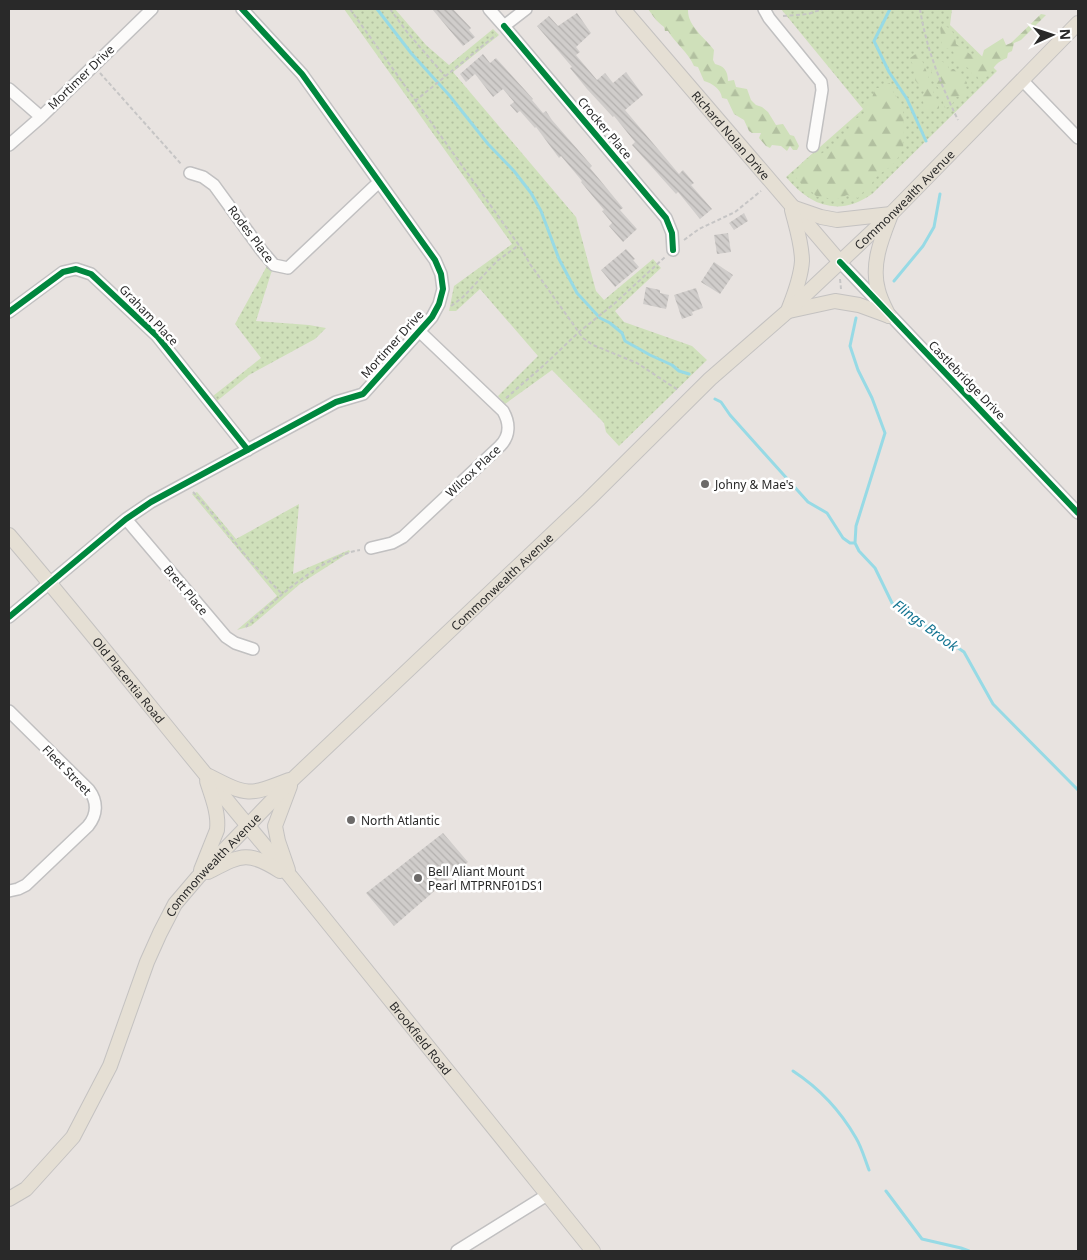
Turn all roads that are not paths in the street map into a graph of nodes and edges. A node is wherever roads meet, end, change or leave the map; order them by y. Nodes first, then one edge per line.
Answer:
1 (152, 9) edge
2 (242, 9) edge
3 (489, 9) edge
4 (526, 9) edge
5 (623, 9) edge
6 (767, 13) edge
7 (1078, 23) edge
8 (504, 26) junction
9 (1023, 81) junction
10 (9, 89) edge
11 (41, 116) junction
12 (1078, 138) edge
13 (9, 145) edge
14 (813, 146) dead end
15 (190, 173) road end
16 (379, 182) junction
17 (791, 207) junction
18 (891, 214) junction
19 (673, 250) road end
20 (840, 262) junction
21 (788, 311) junction
22 (9, 312) edge
23 (889, 316) junction
24 (419, 331) junction
25 (248, 450) junction
26 (1078, 513) edge
27 (126, 519) junction
28 (9, 535) edge
29 (371, 548) road end
30 (49, 582) junction
31 (9, 617) edge
32 (253, 648) dead end
33 (9, 711) edge
34 (204, 773) junction
35 (294, 778) junction
36 (247, 826) junction
37 (198, 877) junction
38 (291, 878) junction
39 (9, 891) edge
40 (547, 1195) junction
41 (9, 1199) edge
42 (457, 1251) edge
43 (593, 1251) edge

1 - 11 street, Mortimer Drive
2 - 16 street, Mortimer Drive
3 - 8 street, Crocker Place
4 - 8 street
5 - 17 main road, Richard Nolan Drive
6 - 14 street
7 - 9 main road, Commonwealth Avenue
8 - 19 street, Crocker Place
9 - 12 street
9 - 18 main road, Commonwealth Avenue
10 - 11 street
11 - 13 street, Mortimer Drive
15 - 16 street, Rodes Place
16 - 24 street, Mortimer Drive
17 - 18 main road
17 - 20 main road, Richard Nolan Drive
17 - 21 main road
18 - 20 main road, Commonwealth Avenue
18 - 23 main road
20 - 21 main road, Commonwealth Avenue
20 - 23 street, Castlebridge Drive
21 - 23 main road
21 - 35 main road, Commonwealth Avenue
22 - 25 street, Graham Place
23 - 26 street, Castlebridge Drive
24 - 25 street, Mortimer Drive
24 - 29 street, Wilcox Place
25 - 27 street, Mortimer Drive
27 - 30 street, Mortimer Drive
27 - 32 street, Brett Place
28 - 30 main road, Old Placentia Road
30 - 31 street, Mortimer Drive
30 - 34 main road, Old Placentia Road
33 - 39 street, Fleet Street
34 - 35 main road
34 - 36 main road, Old Placentia Road
34 - 37 main road
35 - 36 main road, Commonwealth Avenue
35 - 38 main road
36 - 37 main road, Commonwealth Avenue
36 - 38 main road, Brookfield Road
37 - 38 main road
37 - 41 main road, Commonwealth Avenue
38 - 40 main road, Brookfield Road
40 - 42 street
40 - 43 main road, Brookfield Road

